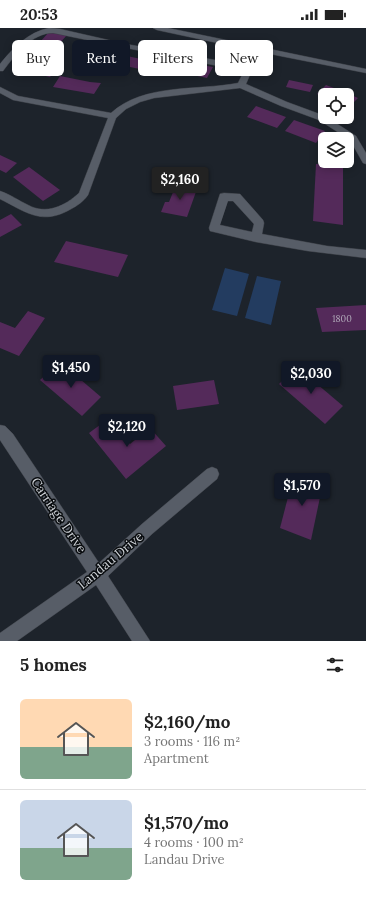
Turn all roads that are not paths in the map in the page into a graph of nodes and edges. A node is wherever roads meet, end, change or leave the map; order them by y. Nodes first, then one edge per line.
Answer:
1 (157, 28) edge
2 (216, 40) edge
3 (273, 52) edge
4 (215, 63) edge
5 (0, 69) edge
6 (366, 71) edge
7 (246, 76) edge
8 (241, 85) junction
9 (0, 90) edge
10 (113, 116) junction
11 (366, 161) edge
12 (0, 195) edge
13 (256, 238) junction
14 (366, 254) edge
15 (0, 431) edge
16 (212, 474) dead end
17 (98, 574) junction
18 (3, 641) edge
19 (142, 641) edge

1 - 2 street
3 - 6 street
4 - 5 street
7 - 8 street
8 - 10 street
8 - 11 street
9 - 10 street
10 - 12 street
13 - 13 street
13 - 14 street
15 - 17 street, Carriage Drive
16 - 17 street, Landau Drive
17 - 18 street, Landau Drive
17 - 19 street, Carriage Drive

